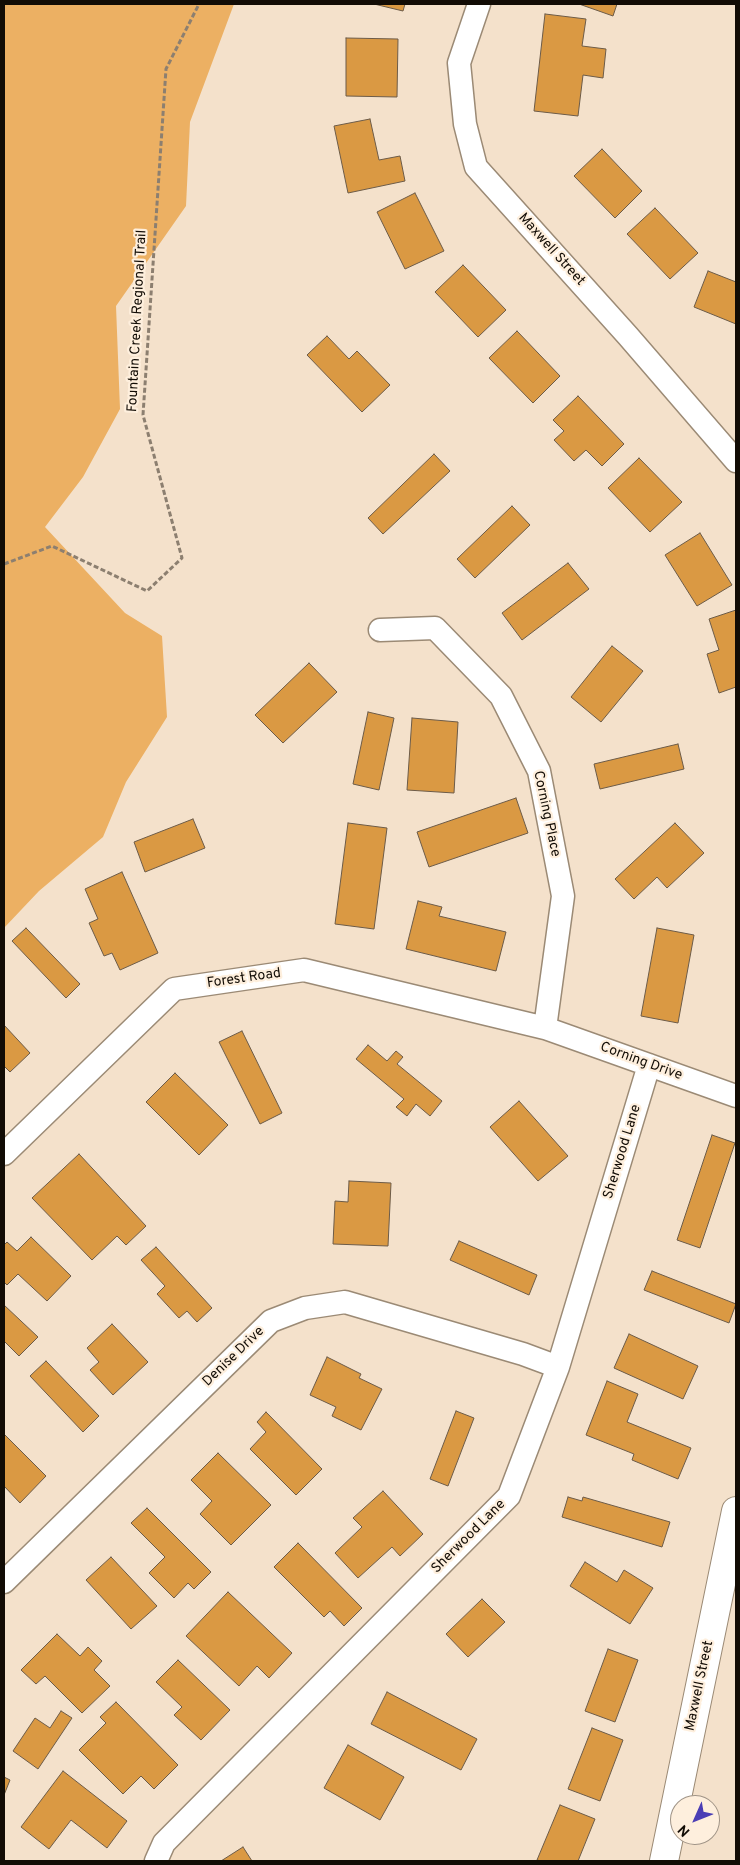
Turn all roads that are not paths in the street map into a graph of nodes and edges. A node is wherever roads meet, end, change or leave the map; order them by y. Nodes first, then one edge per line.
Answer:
1 (479, 4) edge
2 (735, 456) edge
3 (380, 630) dead end
4 (545, 1028) junction
5 (649, 1064) junction
6 (736, 1096) edge
7 (4, 1154) edge
8 (558, 1367) junction
9 (736, 1511) edge
10 (4, 1582) edge
11 (156, 1861) edge
12 (664, 1861) edge

1 - 2 street, Maxwell Street
3 - 4 street, Corning Place
4 - 5 street, Corning Drive
4 - 7 street, Forest Road
5 - 6 street, Corning Drive
5 - 8 street, Sherwood Lane
8 - 10 street, Denise Drive
8 - 11 street, Sherwood Lane
9 - 12 street, Maxwell Street

